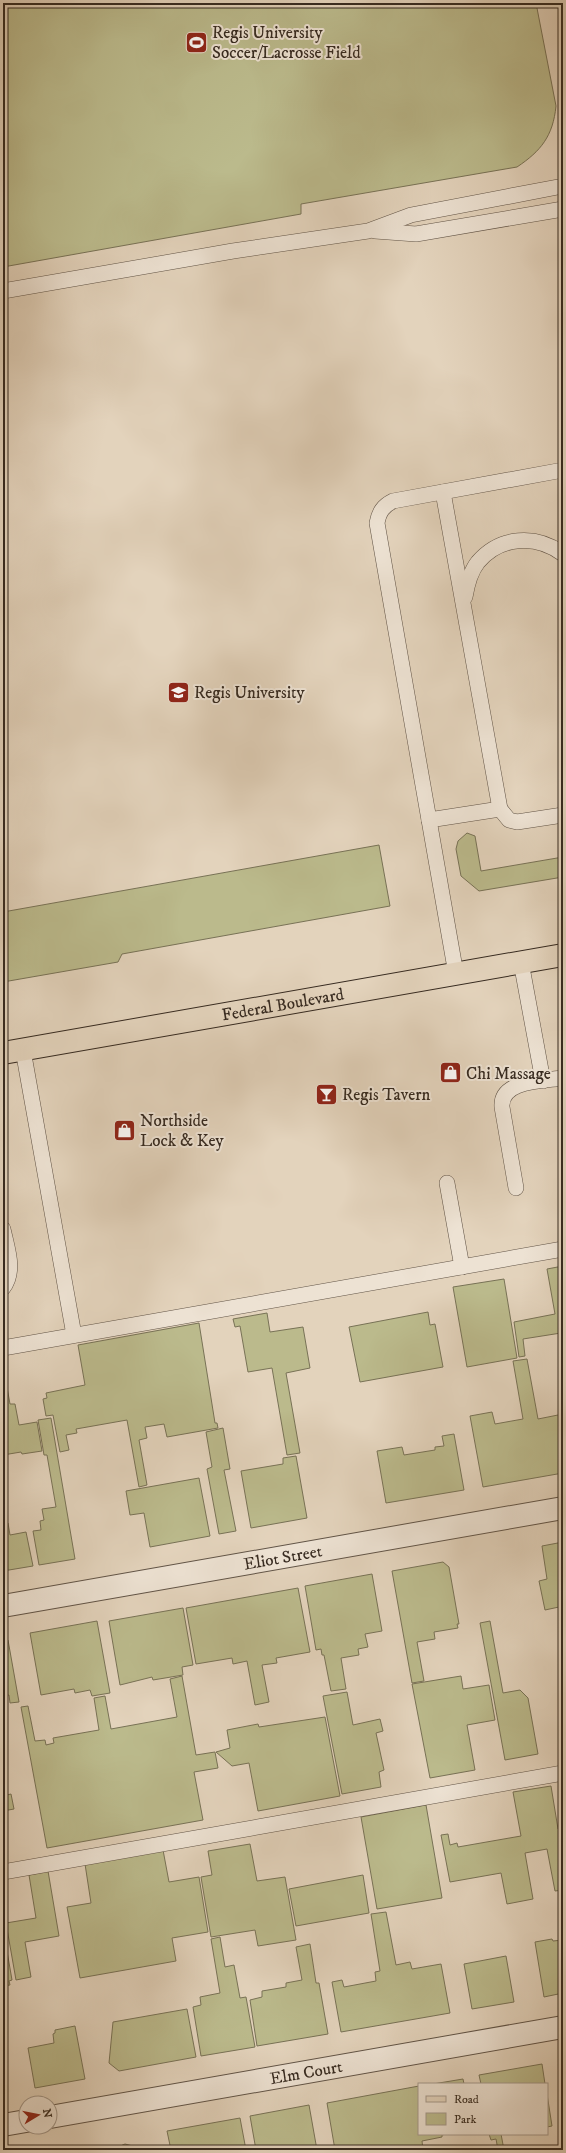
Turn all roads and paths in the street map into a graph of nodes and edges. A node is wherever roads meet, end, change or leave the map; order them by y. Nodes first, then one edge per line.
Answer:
1 (563, 186) edge
2 (563, 210) edge
3 (368, 231) junction
4 (3, 291) edge
5 (563, 470) edge
6 (443, 492) junction
7 (563, 554) edge
8 (465, 615) junction
9 (500, 809) junction
10 (563, 815) edge
11 (429, 820) junction
12 (563, 955) edge
13 (521, 962) junction
14 (456, 974) junction
15 (13, 1051) edge
16 (563, 1078) edge
17 (543, 1081) junction
18 (447, 1183) dead end
19 (516, 1188) dead end
20 (3, 1229) edge
21 (563, 1249) edge
22 (462, 1267) junction
23 (3, 1288) edge
24 (74, 1336) junction
25 (3, 1348) edge
26 (563, 1508) edge
27 (3, 1606) edge
28 (563, 1772) edge
29 (3, 1872) edge
30 (563, 2027) edge
31 (58, 2116) edge
32 (18, 2122) edge
33 (3, 2125) edge

1 - 3 lane
2 - 3 lane
3 - 4 lane
5 - 6 lane
6 - 8 lane
6 - 11 lane
7 - 8 lane
8 - 9 lane
9 - 10 lane
9 - 11 lane
11 - 14 lane
12 - 13 main road, Federal Boulevard
13 - 14 main road, Federal Boulevard
13 - 17 lane
14 - 15 main road, Federal Boulevard
15 - 24 lane
16 - 17 lane
17 - 19 lane
18 - 22 lane
20 - 23 lane
21 - 22 lane
22 - 24 lane
24 - 25 lane
26 - 27 street, Eliot Street
28 - 29 lane
30 - 31 street, Elm Court
32 - 33 street

